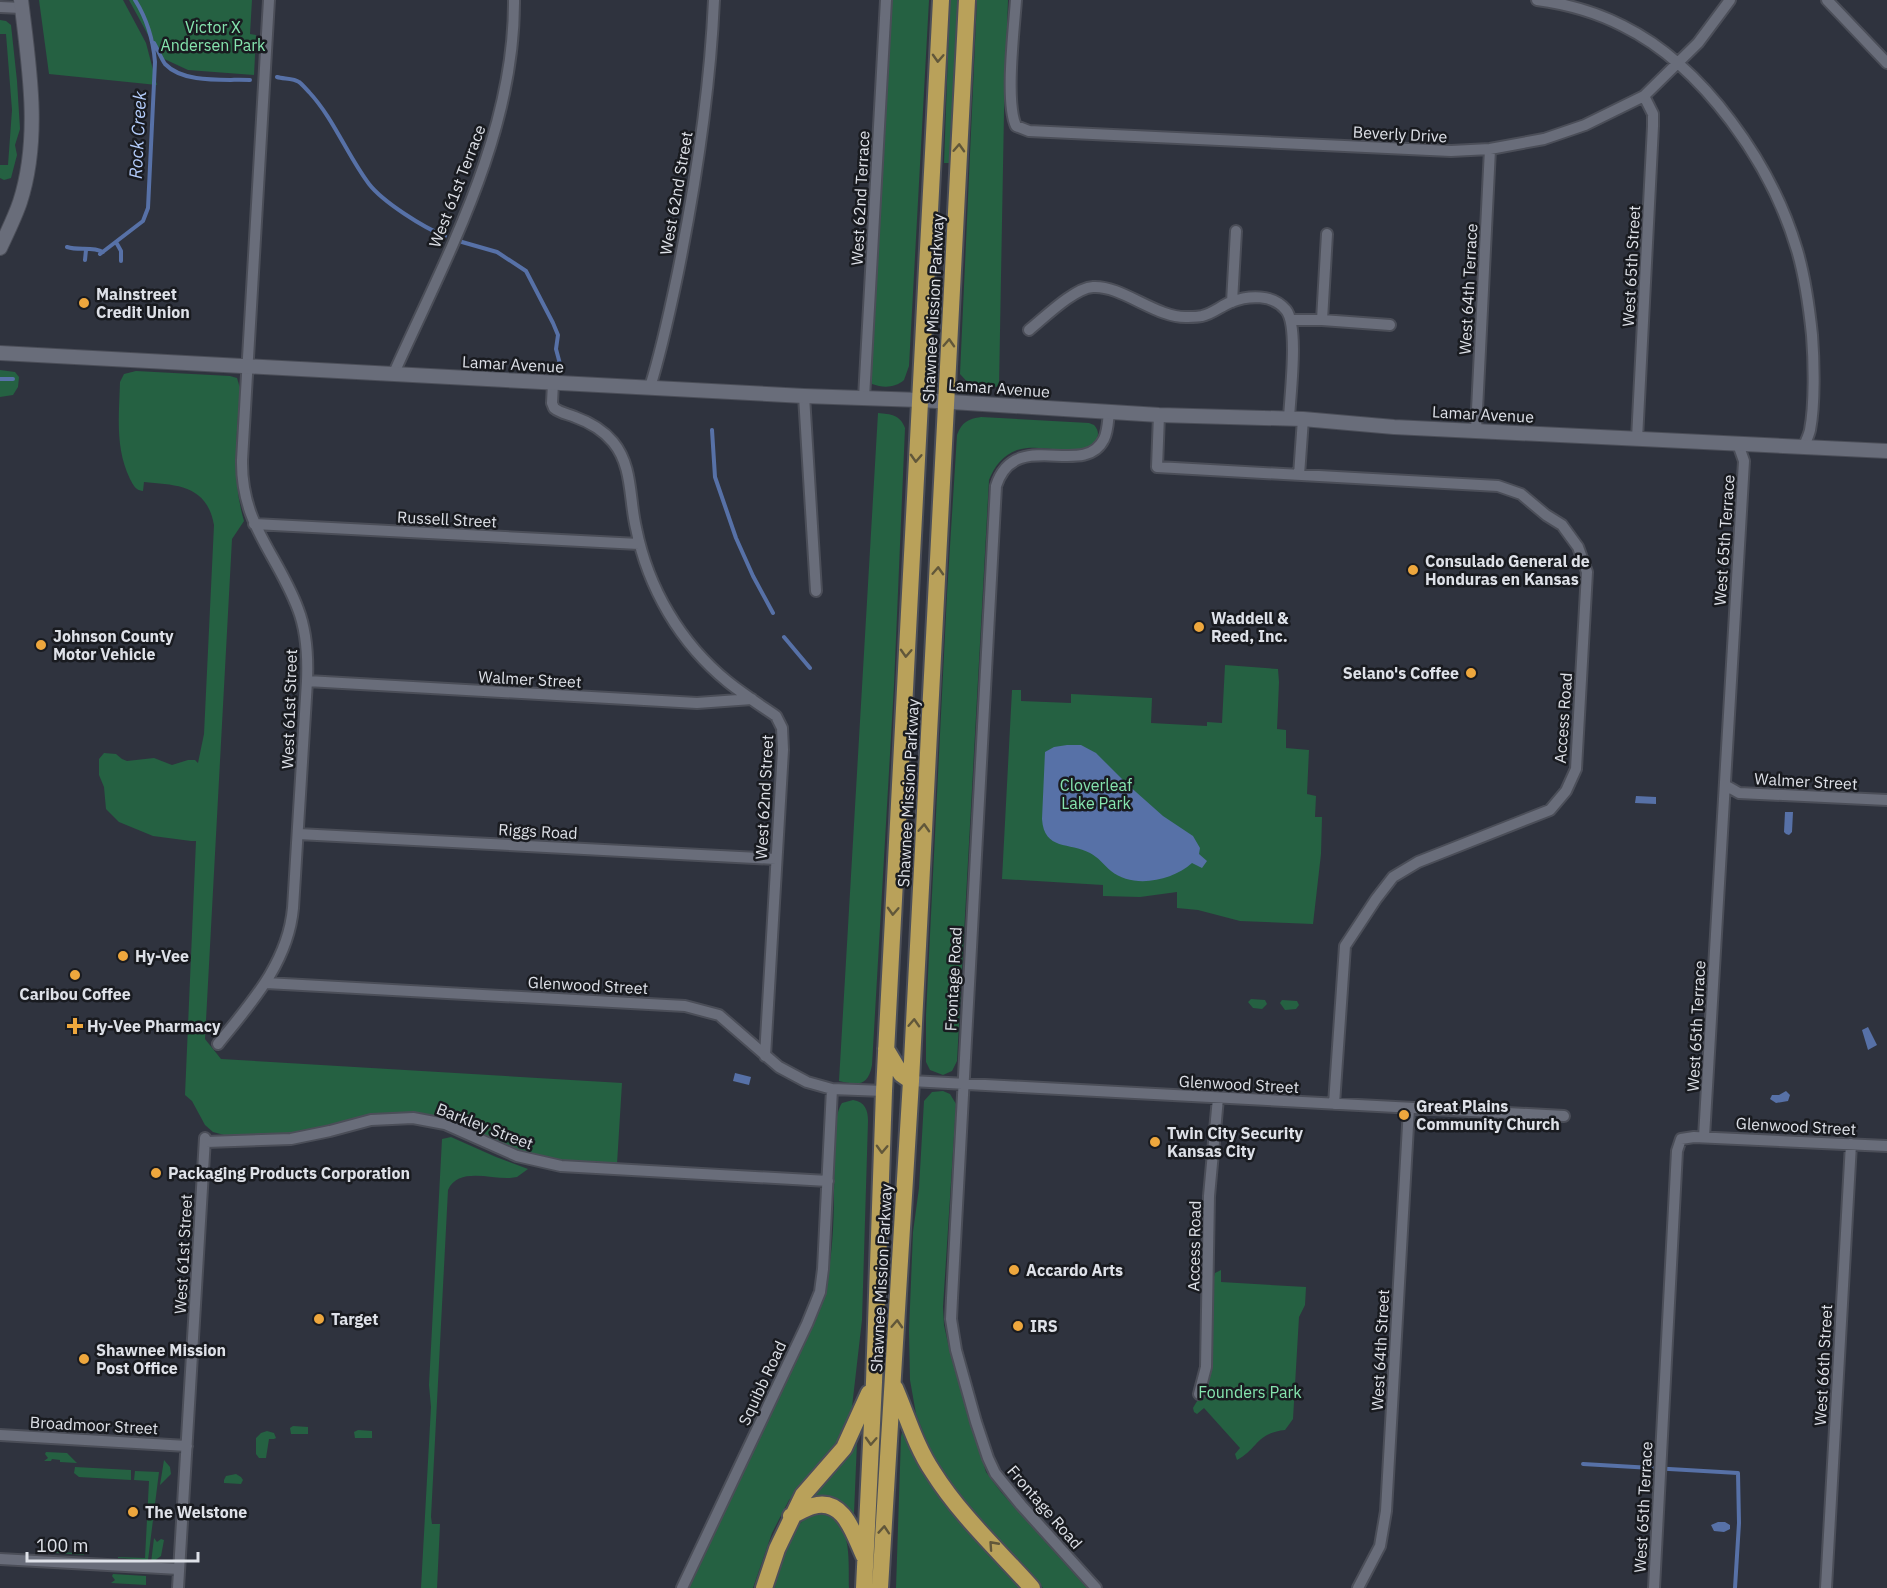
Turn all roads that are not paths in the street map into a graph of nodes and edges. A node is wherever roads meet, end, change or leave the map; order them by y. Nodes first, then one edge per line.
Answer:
1 (269, 0) edge
2 (514, 0) edge
3 (714, 0) edge
4 (886, 0) edge
5 (941, 0) edge
6 (967, 0) edge
7 (1016, 0) edge
8 (1537, 0) edge
9 (1730, 0) edge
10 (1827, 0) edge
11 (22, 4) edge
12 (0, 7) edge
13 (1887, 63) edge
14 (1677, 64) junction
15 (1644, 96) junction
16 (1490, 149) junction
17 (1236, 231) dead end
18 (1327, 234) dead end
19 (0, 248) edge
20 (1232, 302) junction
21 (1292, 320) junction
22 (1322, 320) junction
23 (1390, 325) dead end
24 (1029, 330) dead end
25 (0, 353) edge
26 (248, 366) junction
27 (394, 374) junction
28 (553, 383) junction
29 (650, 387) junction
30 (804, 396) junction
31 (864, 398) junction
32 (920, 400) junction
33 (946, 402) junction
34 (1109, 412) junction
35 (1159, 415) junction
36 (1296, 419) junction
37 (1476, 430) junction
38 (1637, 439) junction
39 (1738, 444) junction
40 (1804, 446) junction
41 (1887, 451) edge
42 (1299, 475) junction
43 (254, 524) junction
44 (639, 544) junction
45 (816, 591) dead end
46 (307, 681) junction
47 (752, 699) junction
48 (1725, 785) junction
49 (1887, 800) edge
50 (298, 834) junction
51 (776, 859) junction
52 (266, 983) junction
53 (218, 1044) dead end
54 (886, 1048) junction
55 (765, 1056) junction
56 (911, 1081) junction
57 (962, 1083) junction
58 (832, 1089) junction
59 (884, 1091) junction
60 (1218, 1098) junction
61 (1335, 1104) junction
62 (1409, 1108) junction
63 (1564, 1116) dead end
64 (909, 1125) junction
65 (1704, 1137) junction
66 (205, 1140) joint
67 (1851, 1143) junction
68 (1887, 1146) edge
69 (828, 1181) junction
70 (874, 1382) junction
71 (893, 1382) junction
72 (1199, 1394) dead end
73 (0, 1435) edge
74 (187, 1446) junction
75 (791, 1516) junction
76 (0, 1559) edge
77 (865, 1560) junction
78 (179, 1569) junction
79 (177, 1588) edge
80 (682, 1588) edge
81 (764, 1588) edge
82 (864, 1588) edge
83 (880, 1588) edge
84 (1032, 1588) edge
85 (1096, 1588) edge
86 (1358, 1588) edge
87 (1654, 1588) edge
88 (1826, 1588) edge

1 - 26 street, West 61st Street
2 - 27 street, West 61st Terrace
3 - 29 street, West 62nd Street
4 - 31 street, West 62nd Terrace
5 -> 32 highway, Shawnee Mission Parkway
33 -> 6 highway, Shawnee Mission Parkway
7 - 16 street, Beverly Drive
8 - 14 street
9 - 14 street, Beverly Drive
10 - 13 street
11 - 12 street
11 - 19 street
14 - 15 street, Beverly Drive
14 - 40 street
15 - 16 street, Beverly Drive
15 - 38 street, West 65th Street
16 - 37 street, West 64th Terrace
17 - 20 street
18 - 22 street
20 - 21 street
20 - 24 street
21 - 22 street
21 - 36 street
22 - 23 street
25 - 26 street, Lamar Avenue
26 - 27 street, Lamar Avenue
26 - 43 street, West 61st Street
27 - 28 street, Lamar Avenue
28 - 29 street, Lamar Avenue
28 - 44 street, West 62nd Street
29 - 30 street, Lamar Avenue
30 - 31 street, Lamar Avenue
30 - 45 street
31 - 32 street, Lamar Avenue
32 - 33 street, Lamar Avenue
32 -> 54 highway, Shawnee Mission Parkway
33 - 34 street, Lamar Avenue
56 -> 33 highway, Shawnee Mission Parkway
34 - 35 street, Lamar Avenue
34 - 57 street, Frontage Road
35 - 36 street, Lamar Avenue
35 - 42 street, Access Road
36 - 37 street, Lamar Avenue
36 - 42 street
37 - 38 street, Lamar Avenue
38 - 39 street, Lamar Avenue
39 - 40 street, Lamar Avenue
39 - 48 street, West 65th Terrace
40 - 41 street, Lamar Avenue
42 - 61 street, Access Road
43 - 44 street, Russell Street
43 - 46 street, West 61st Street
44 - 47 street, West 62nd Street
46 - 47 street, Walmer Street
46 - 50 street, West 61st Street
47 - 51 street, West 62nd Street
48 - 49 street, Walmer Street
48 - 65 street, West 65th Terrace
50 - 51 street, Riggs Road
50 - 52 street, West 61st Street
51 - 55 street, West 62nd Street
52 - 53 street, West 61st Street
52 - 55 street, Glenwood Street
54 - 56 highway
54 - 59 highway, Shawnee Mission Parkway
55 - 58 street, Glenwood Street
56 - 57 street, Glenwood Street
56 - 64 highway, Shawnee Mission Parkway
57 - 60 street, Glenwood Street
57 - 85 street, Frontage Road
58 - 59 street, Glenwood Street
58 - 69 street
59 - 64 highway
59 -> 70 highway, Shawnee Mission Parkway
60 - 61 street, Glenwood Street
60 - 72 street, Access Road
61 - 62 street, Glenwood Street
62 - 63 street, Glenwood Street
62 - 86 street, West 64th Street
71 -> 64 highway, Shawnee Mission Parkway
65 - 67 street, Glenwood Street
65 - 87 street, West 65th Terrace
66 - 69 street, Barkley Street
66 - 74 street, West 61st Street
67 - 68 street, Glenwood Street
67 - 88 street, West 66th Street
69 - 80 street, Squibb Road
70 - 75 highway
70 -> 77 highway, Shawnee Mission Parkway
83 -> 71 highway, Shawnee Mission Parkway
84 -> 71 highway
73 - 74 street, Broadmoor Street
74 - 78 street, West 61st Street
75 - 77 highway
75 - 81 highway
76 - 78 street
77 - 82 highway, Shawnee Mission Parkway
78 - 79 street, West 61st Street

